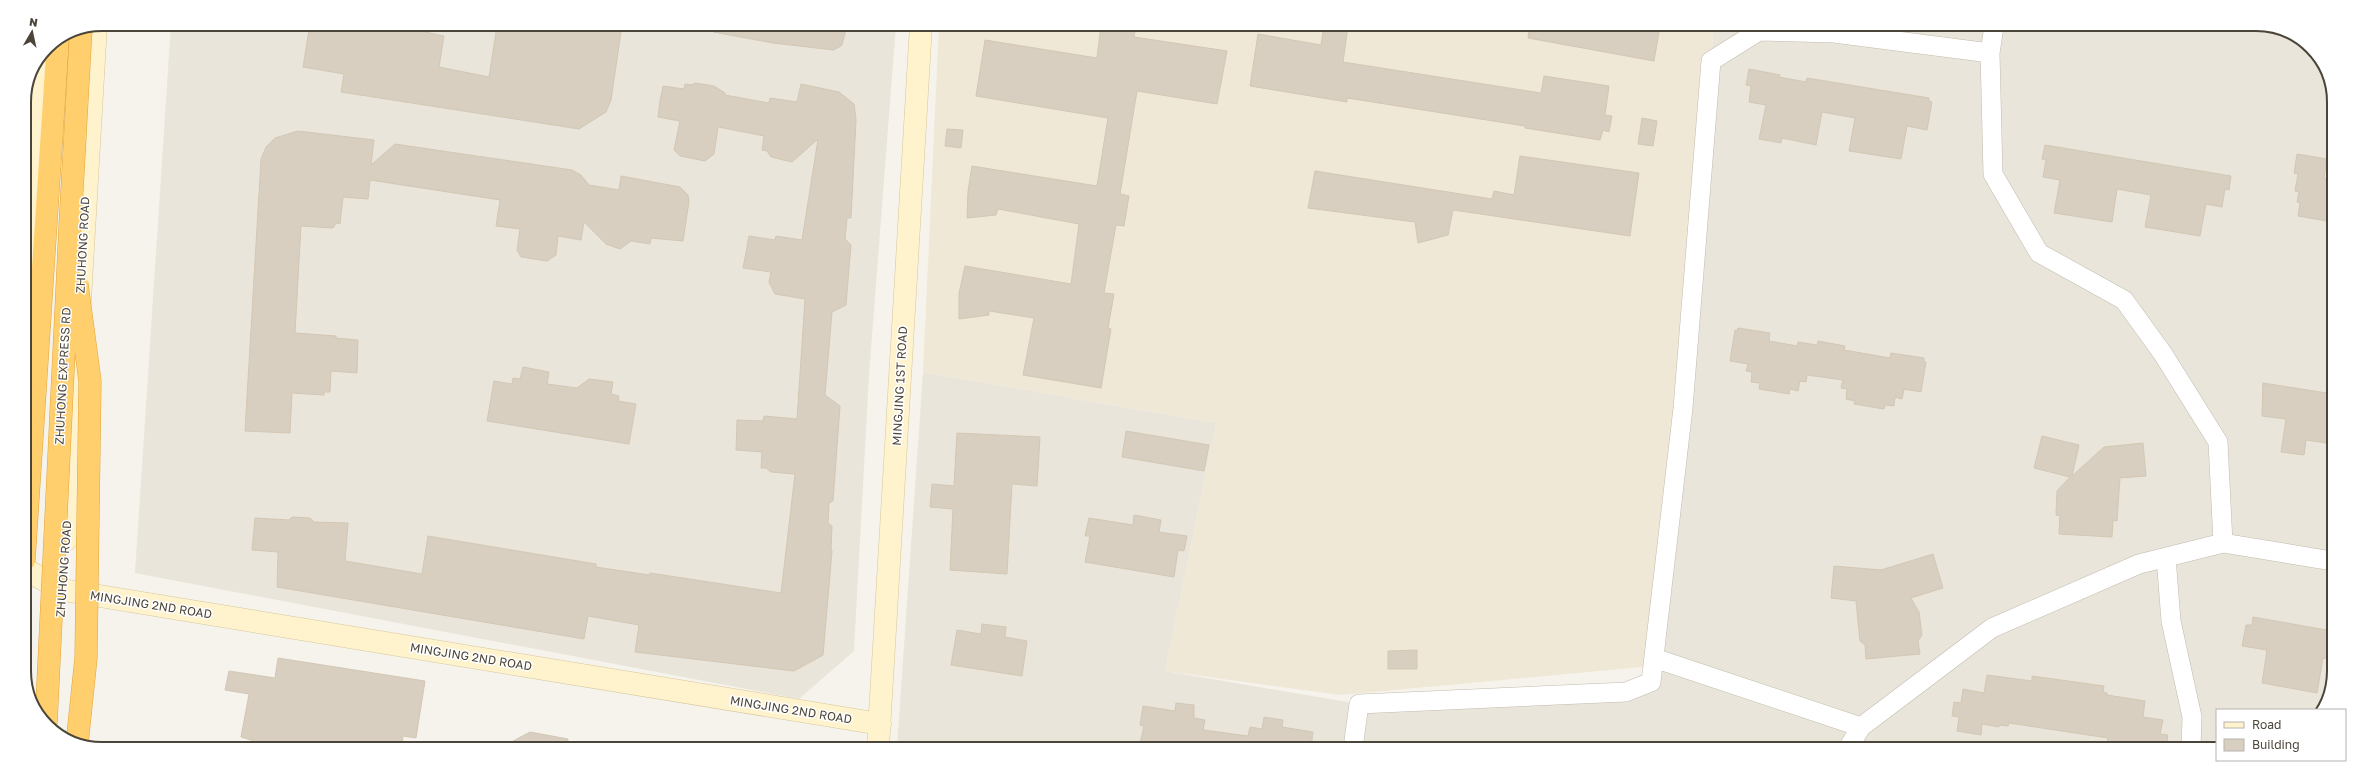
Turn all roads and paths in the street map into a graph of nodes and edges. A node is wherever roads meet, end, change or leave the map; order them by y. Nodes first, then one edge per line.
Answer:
1 (921, 31) edge
2 (1993, 31) edge
3 (96, 32) edge
4 (81, 34) edge
5 (58, 47) edge
6 (1990, 53) junction
7 (35, 77) edge
8 (31, 154) edge
9 (70, 227) junction
10 (39, 355) junction
11 (31, 394) edge
12 (31, 464) edge
13 (2223, 543) junction
14 (2166, 557) junction
15 (2327, 560) edge
16 (31, 573) edge
17 (63, 590) junction
18 (1654, 658) junction
19 (46, 715) edge
20 (53, 722) edge
21 (880, 724) junction
22 (1861, 727) junction
23 (78, 738) edge
24 (878, 742) edge
25 (1355, 742) edge
26 (1852, 742) edge
27 (2191, 742) edge

1 - 21 street, MINGJING 1ST ROAD
2 - 6 street
3 - 17 street, ZHUHONG ROAD
4 - 9 highway, ZHUHONG EXPRESS RD, bridge
5 - 10 highway, ZHUHONG EXPRESS RD
6 - 13 street
6 - 18 street
7 - 8 street
9 - 19 highway, ZHUHONG EXPRESS RD, bridge
9 - 23 highway, bridge
10 - 11 highway
10 - 12 highway, ZHUHONG EXPRESS RD
13 - 14 street
13 - 15 street
14 - 22 street
14 - 27 street
16 - 17 street, MINGJING 2ND ROAD
17 - 20 street, ZHUHONG ROAD
17 - 21 street, MINGJING 2ND ROAD
18 - 22 street
18 - 25 street
21 - 24 street, MINGJING 1ST ROAD
22 - 26 street

